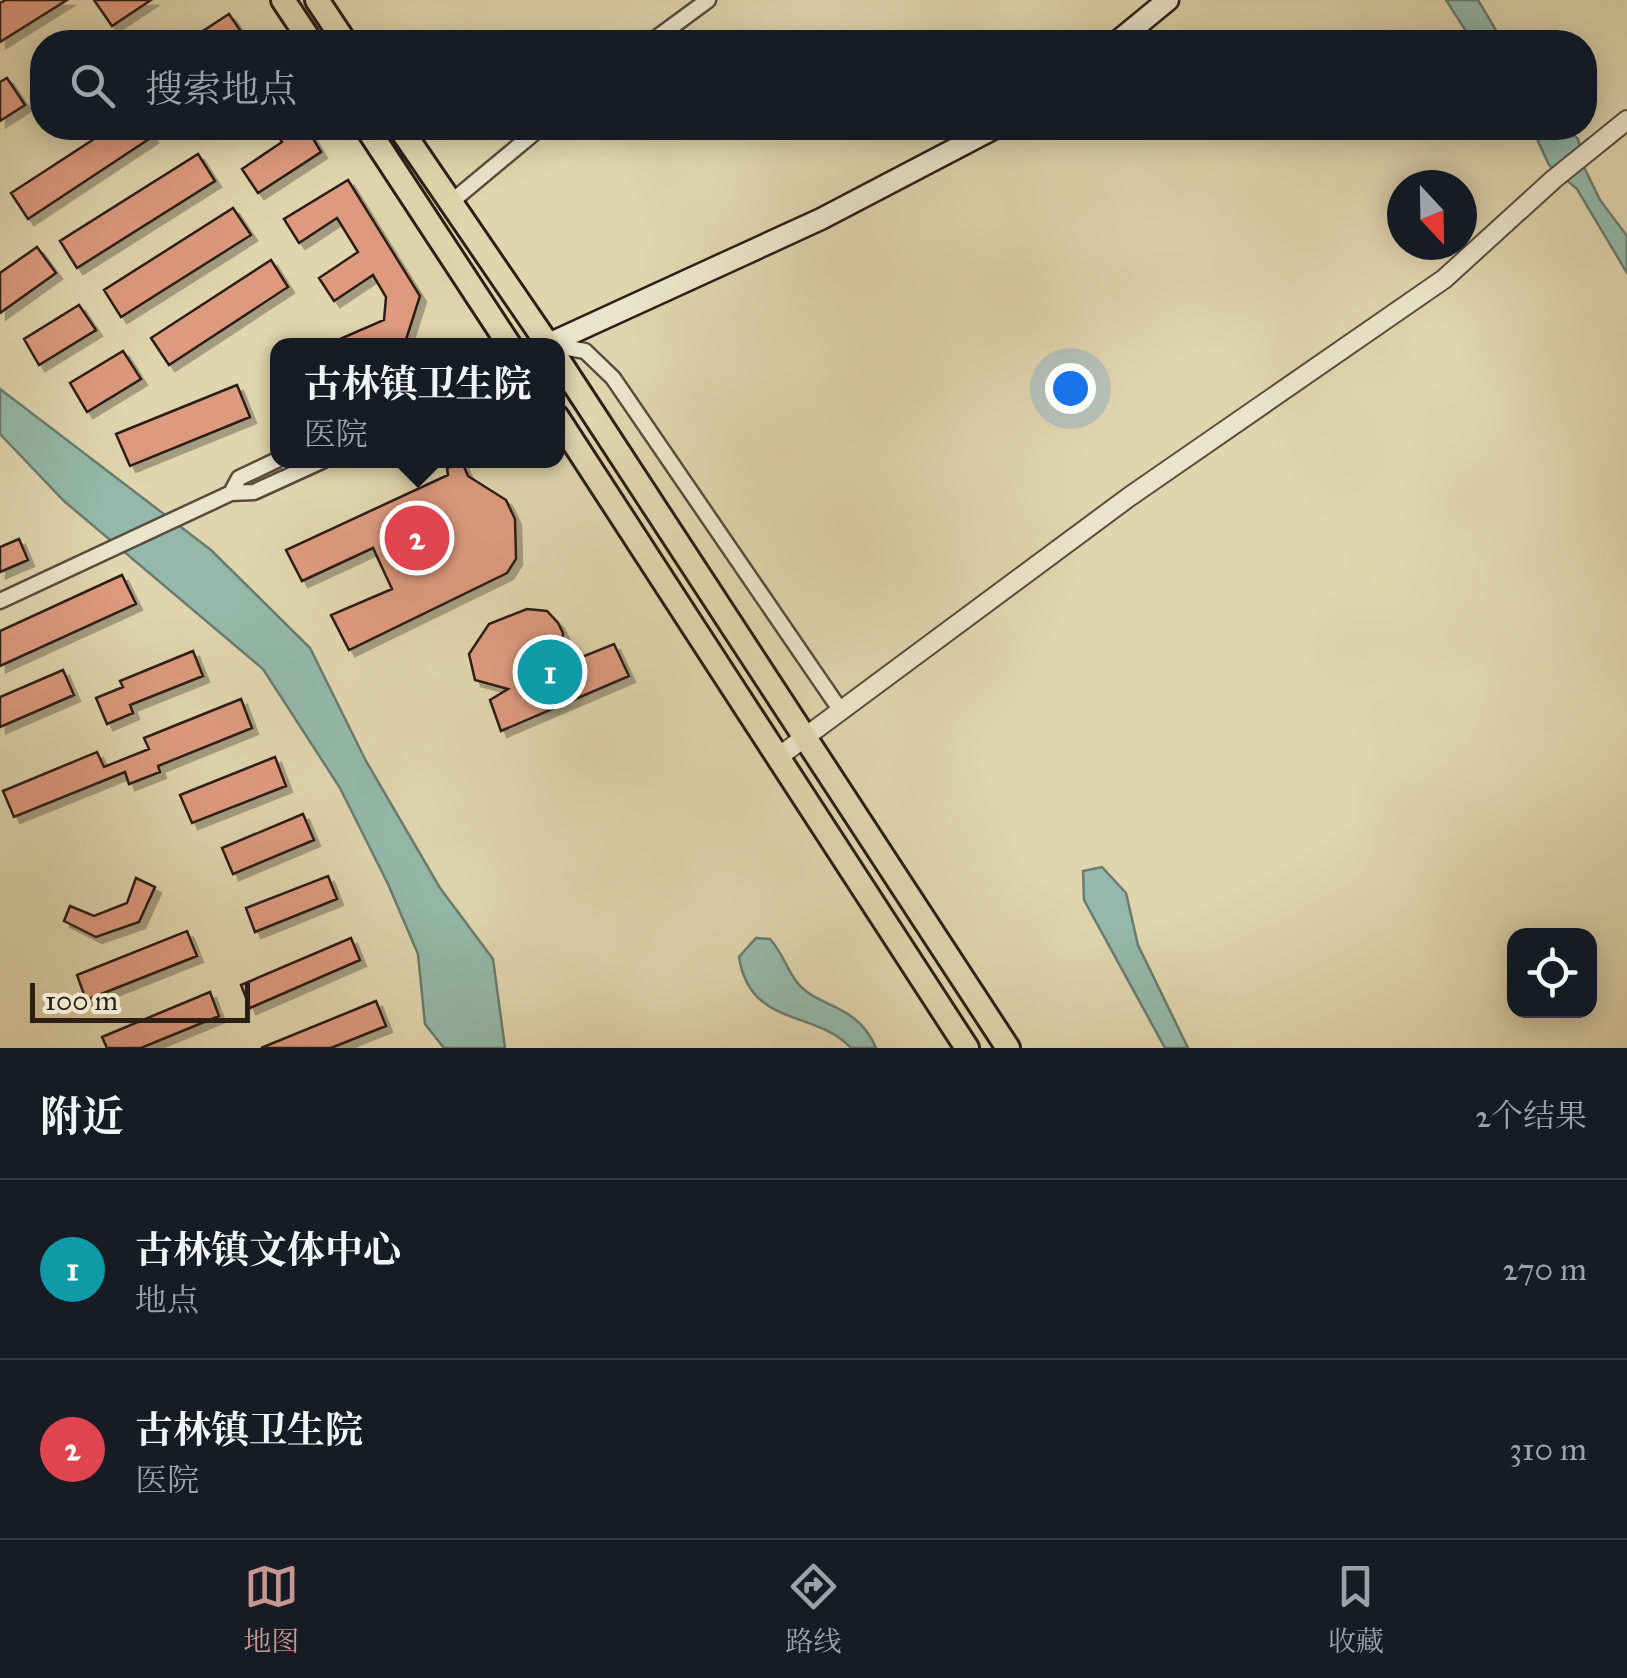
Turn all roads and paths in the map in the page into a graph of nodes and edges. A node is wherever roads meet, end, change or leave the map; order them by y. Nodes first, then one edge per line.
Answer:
1 (283, 0) edge
2 (317, 0) edge
3 (708, 0) edge
4 (1168, 0) edge
5 (303, 30) edge
6 (337, 30) edge
7 (667, 30) edge
8 (1132, 30) edge
9 (1627, 120) edge
10 (374, 140) edge
11 (408, 140) edge
12 (526, 140) edge
13 (972, 140) edge
14 (450, 204) junction
15 (505, 338) edge
16 (544, 338) edge
17 (565, 339) edge
18 (565, 348) edge
19 (565, 370) edge
20 (565, 429) edge
21 (270, 463) edge
22 (306, 468) edge
23 (232, 492) junction
24 (0, 601) edge
25 (841, 711) junction
26 (807, 736) junction
27 (780, 756) junction
28 (966, 1048) edge
29 (1008, 1048) edge

1 - 5 main road
2 - 6 main road
3 - 7 street
4 - 8 main road
9 - 25 street
10 - 15 main road
11 - 14 main road
12 - 14 street
13 - 17 main road
14 - 16 main road
18 - 25 street
19 - 26 main road
20 - 27 main road
21 - 23 street
22 - 23 street
23 - 24 street
25 - 26 street
26 - 27 street
26 - 29 main road
27 - 28 main road

